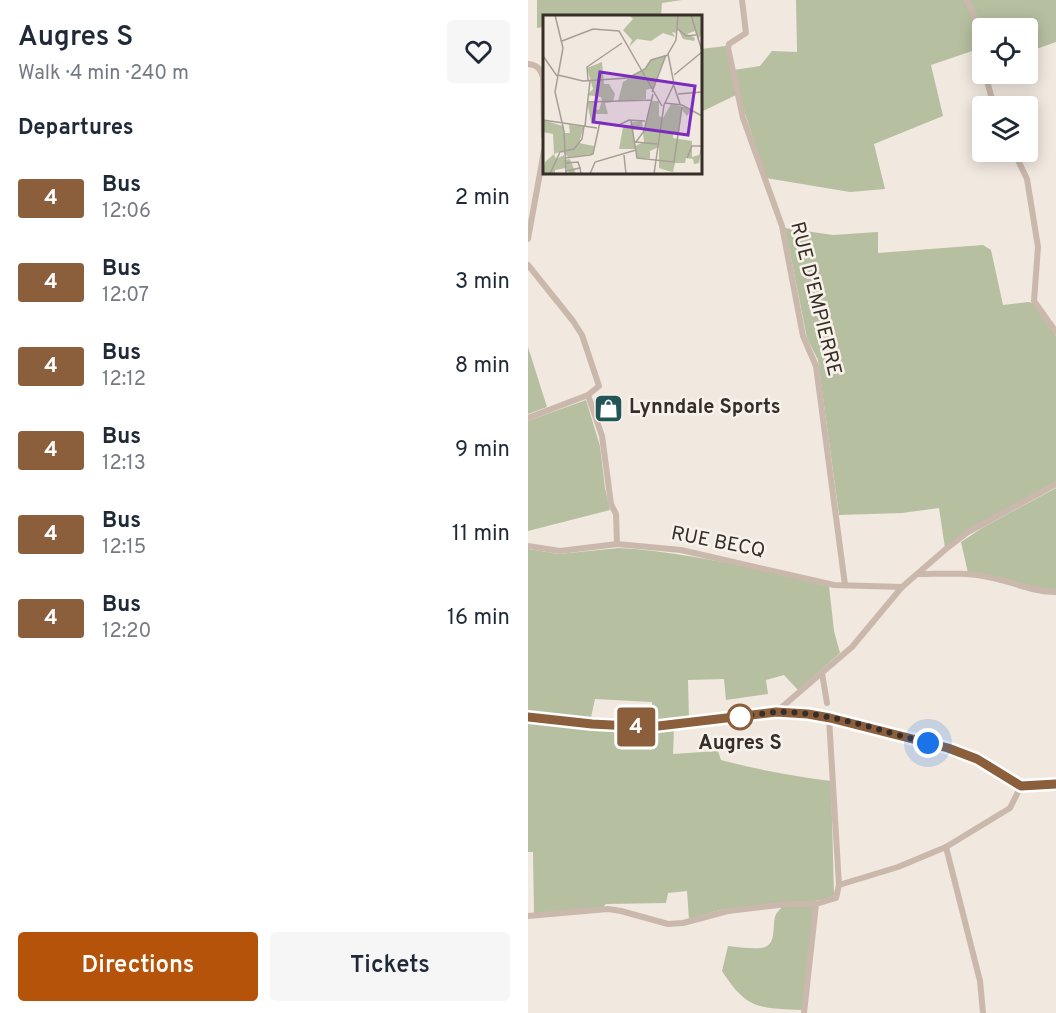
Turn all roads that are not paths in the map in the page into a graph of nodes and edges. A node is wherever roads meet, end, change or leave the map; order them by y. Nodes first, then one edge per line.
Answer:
1 (742, 0) edge
2 (967, 0) edge
3 (974, 18) edge
4 (528, 64) edge
5 (543, 77) edge
6 (543, 156) edge
7 (1019, 162) edge
8 (528, 239) edge
9 (528, 265) edge
10 (1056, 332) edge
11 (588, 395) junction
12 (528, 418) edge
13 (1056, 484) edge
14 (617, 544) junction
15 (528, 546) edge
16 (919, 574) junction
17 (845, 585) junction
18 (902, 587) junction
19 (1056, 591) edge
20 (822, 673) junction
21 (827, 703) dead end
22 (776, 712) junction
23 (528, 717) edge
24 (830, 718) junction
25 (1056, 783) edge
26 (1021, 786) junction
27 (946, 847) junction
28 (839, 885) junction
29 (816, 904) junction
30 (528, 916) edge
31 (804, 1013) edge
32 (983, 1013) edge

1 - 17 street, RUE D'EMPIERRE
2 - 3 street
4 - 5 street
6 - 8 street
7 - 10 street
9 - 11 street
11 - 12 street
11 - 14 street
13 - 16 street
14 - 15 street, RUE BECQ
14 - 17 street, RUE BECQ
16 - 18 street
16 - 19 street
17 - 18 street, RUE BECQ
18 - 20 street
20 - 21 street
20 - 22 street
22 - 23 main road
22 - 24 main road
24 - 26 main road
24 - 28 street
25 - 26 main road
26 - 27 street
27 - 28 street
27 - 32 street
28 - 29 street
29 - 30 street
29 - 31 street

